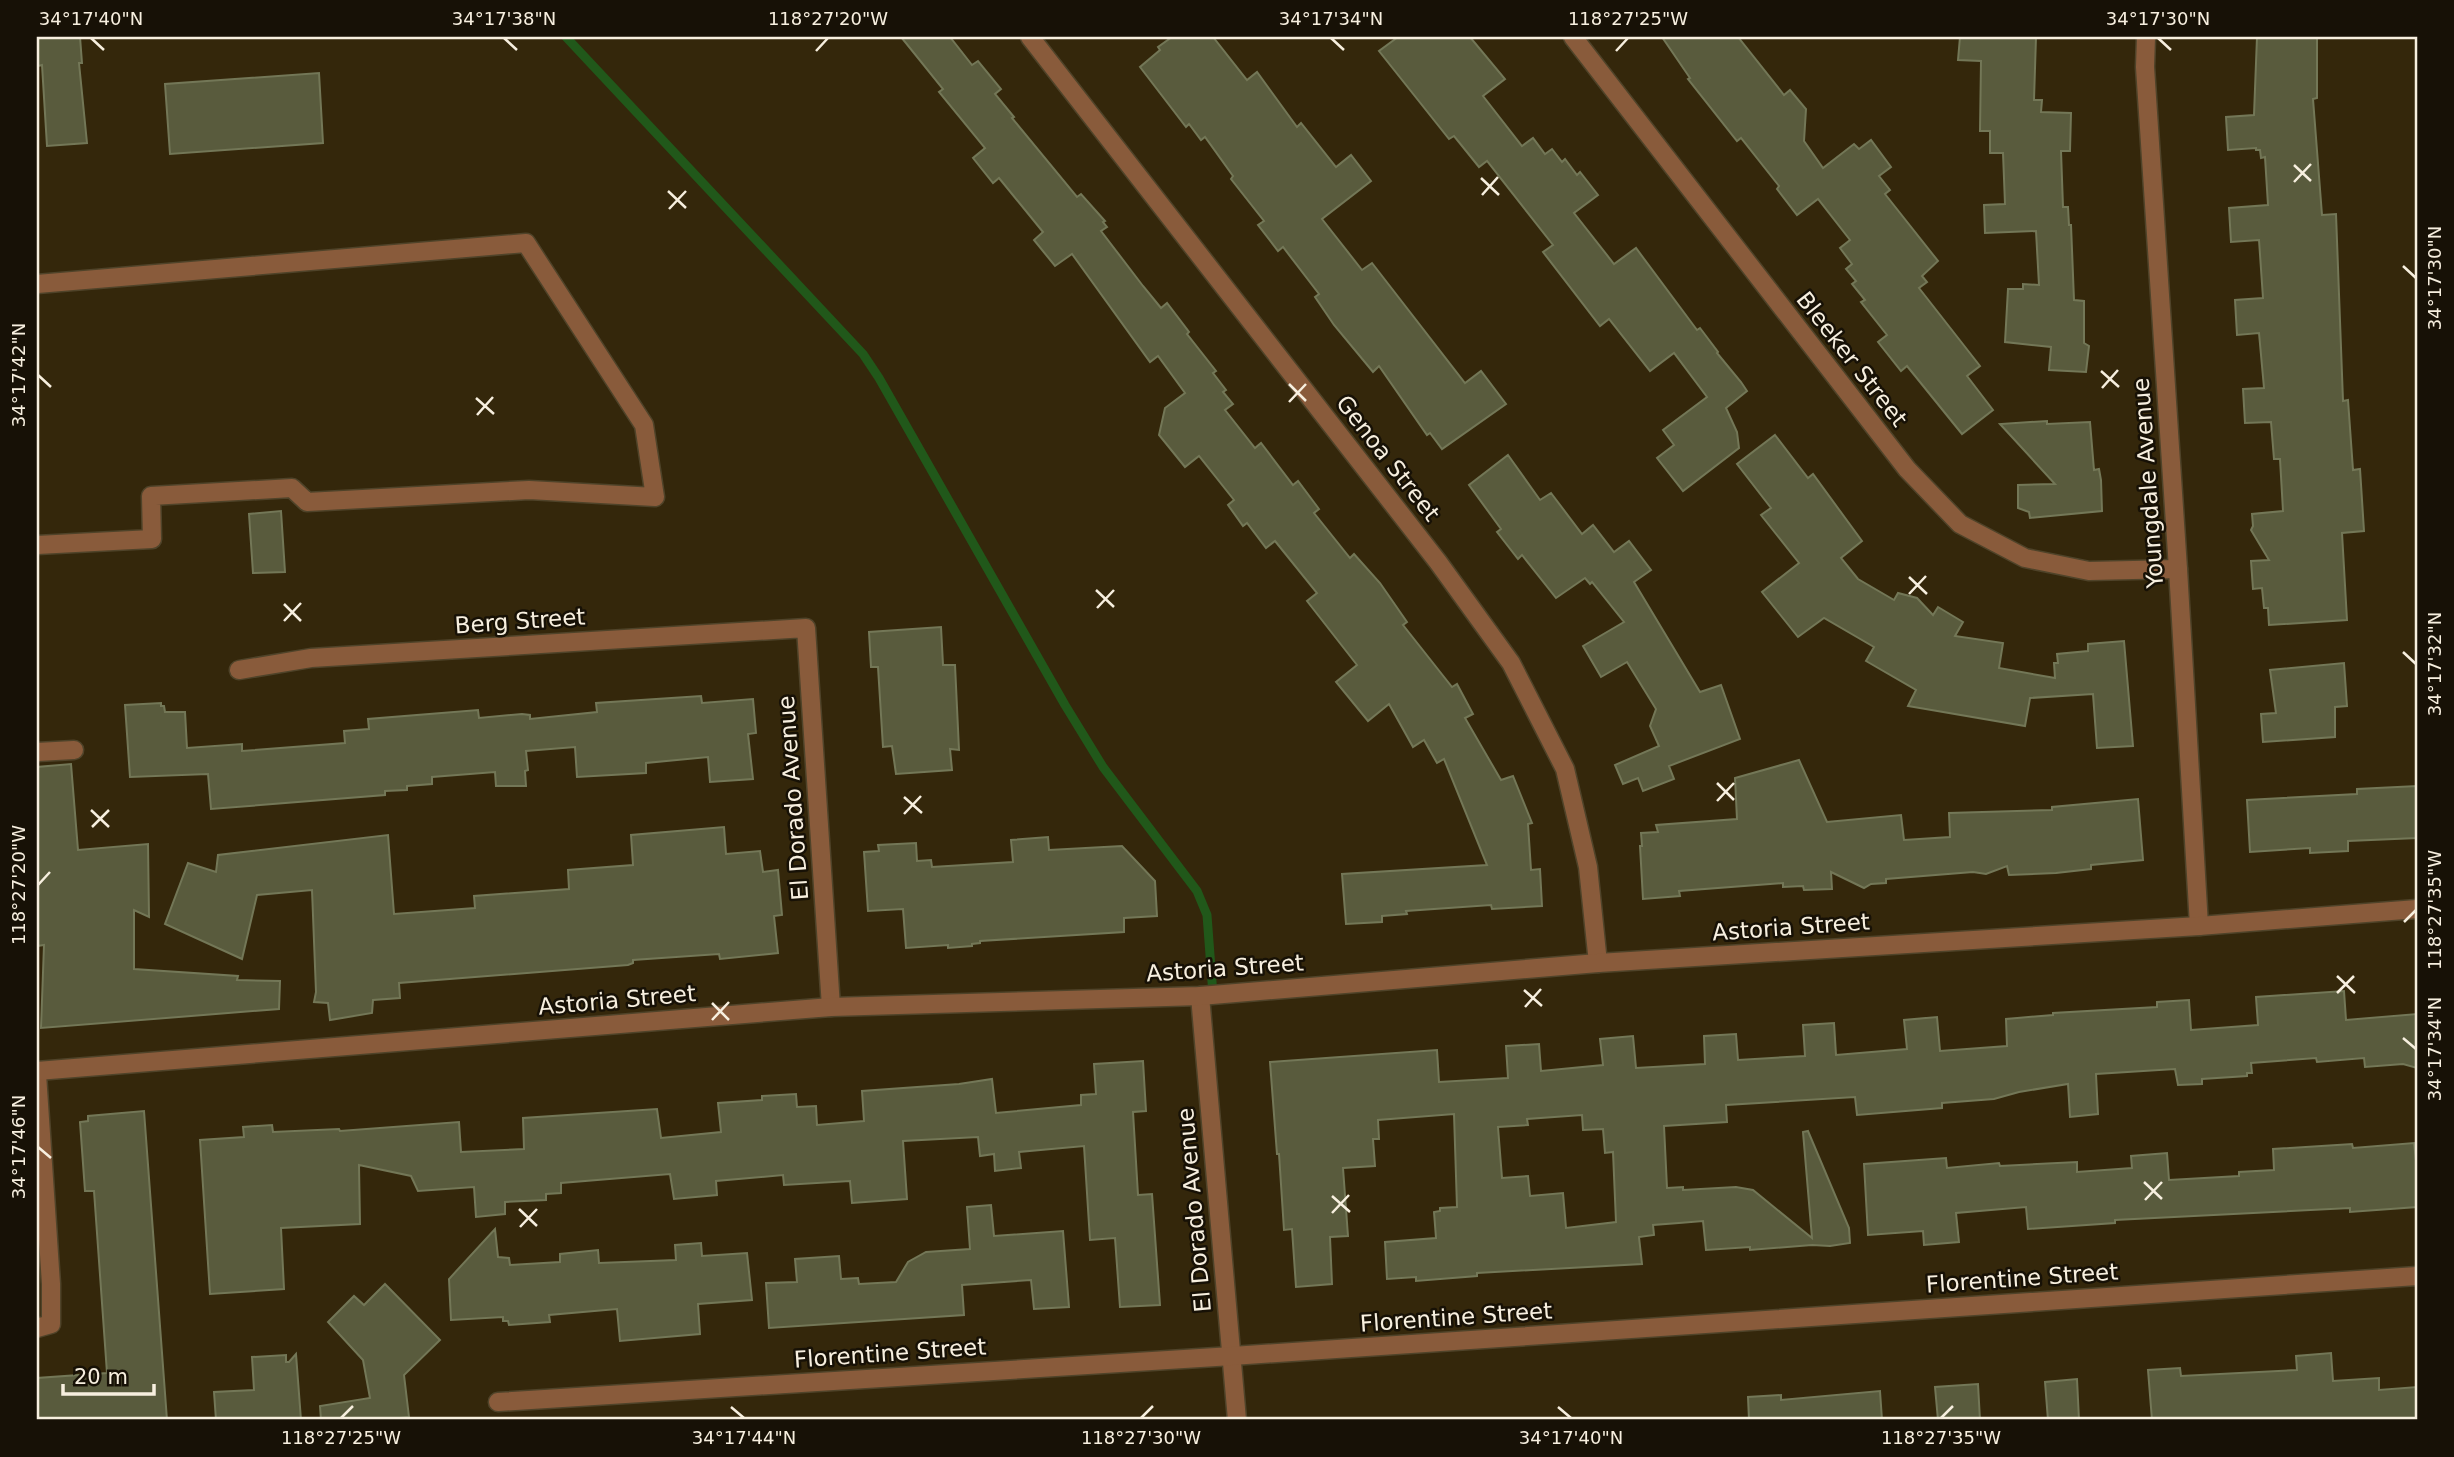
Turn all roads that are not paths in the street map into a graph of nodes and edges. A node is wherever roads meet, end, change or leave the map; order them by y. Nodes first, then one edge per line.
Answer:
1 (1030, 37) edge
2 (1573, 37) edge
3 (2146, 37) edge
4 (37, 284) edge
5 (37, 545) edge
6 (2178, 569) junction
7 (806, 628) joint
8 (239, 670) dead end
9 (74, 750) dead end
10 (37, 752) edge
11 (2417, 909) edge
12 (2199, 926) junction
13 (1598, 963) junction
14 (1200, 996) junction
15 (831, 1007) junction
16 (37, 1072) edge
17 (2417, 1276) edge
18 (37, 1328) edge
19 (1232, 1356) junction
20 (498, 1402) dead end
21 (1237, 1420) edge

1 - 13 street, Genoa Street
2 - 6 street, Bleeker Street
3 - 6 street, Youngdale Avenue
4 - 5 street
6 - 12 street, Youngdale Avenue
7 - 8 street, Berg Street
7 - 15 street, El Dorado Avenue
9 - 10 street
11 - 12 street, Astoria Street
12 - 13 street, Astoria Street
13 - 14 street, Astoria Street
14 - 15 street, Astoria Street
14 - 19 street, El Dorado Avenue
15 - 16 street, Astoria Street
16 - 18 street
17 - 19 street, Florentine Street
19 - 20 street, Florentine Street
19 - 21 street, El Dorado Avenue

